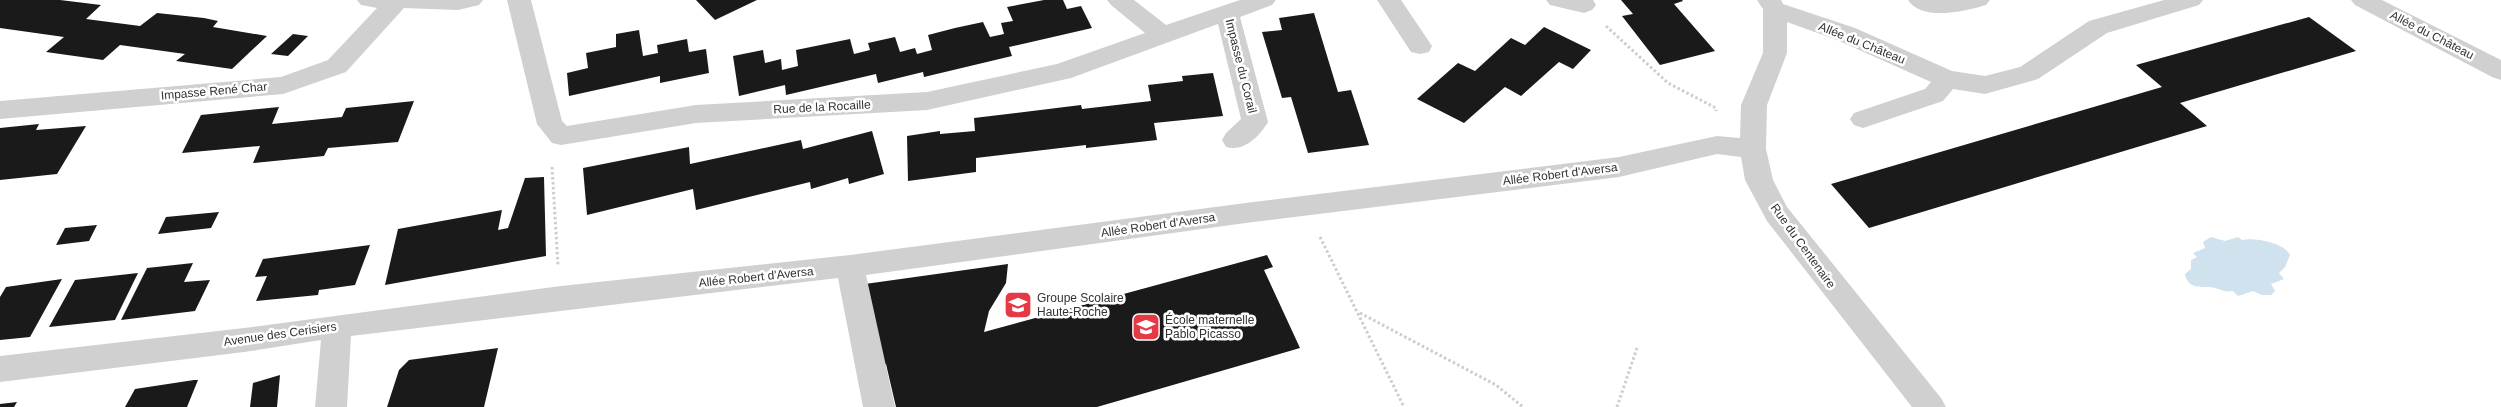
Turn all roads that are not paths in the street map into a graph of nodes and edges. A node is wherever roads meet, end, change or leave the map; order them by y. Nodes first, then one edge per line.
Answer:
1 (369, 0) edge
2 (471, 0) edge
3 (519, 0) edge
4 (1119, 0) edge
5 (1264, 0) edge
6 (1389, 0) edge
7 (1558, 0) edge
8 (1920, 0) edge
9 (1978, 0) edge
10 (2191, 0) edge
11 (2363, 0) edge
12 (397, 1) edge
13 (1772, 5) edge
14 (1584, 6) road end
15 (1227, 12) junction
16 (1163, 35) junction
17 (1420, 46) dead end
18 (2501, 71) edge
19 (1947, 79) junction
20 (0, 110) edge
21 (1863, 119) dead end
22 (1235, 140) dead end
23 (1754, 149) junction
24 (850, 266) junction
25 (561, 298) joint
26 (337, 326) junction
27 (0, 369) edge
28 (331, 407) edge
29 (879, 407) edge
30 (1930, 407) edge

1 - 12 street
2 - 12 street
3 - 16 street, Rue de la Rocaille
4 - 16 street
5 - 15 street, Impasse du Corail
6 - 17 street
7 - 14 street
8 - 9 street
10 - 19 street, Allée du Château
11 - 18 street, Allée du Château
12 - 20 street, Impasse René Char
13 - 19 street, Allée du Château
13 - 23 street, Rue du Centenaire
15 - 16 street, Impasse du Corail
15 - 22 street, Impasse du Corail
19 - 21 street
23 - 24 street, Allée Robert d'Aversa
23 - 30 street, Rue du Centenaire
24 - 25 street, Allée Robert d'Aversa
24 - 29 street
25 - 26 street, Avenue des Cerisiers
26 - 27 street, Avenue des Cerisiers
26 - 28 street

